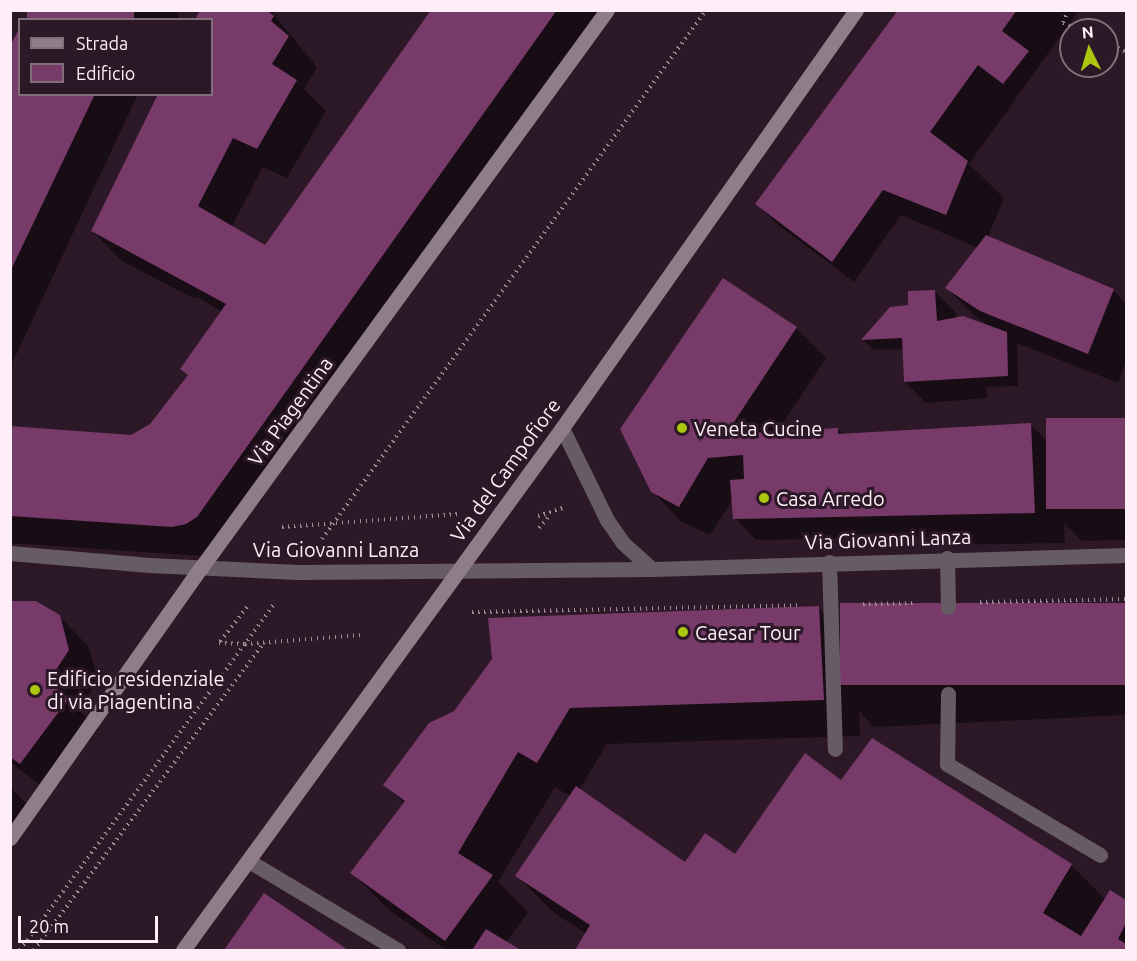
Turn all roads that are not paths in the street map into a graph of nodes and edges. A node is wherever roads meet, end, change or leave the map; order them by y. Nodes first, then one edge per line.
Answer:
1 (607, 10) edge
2 (856, 10) edge
3 (562, 428) junction
4 (10, 553) edge
5 (1126, 555) edge
6 (947, 558) junction
7 (829, 562) junction
8 (200, 569) junction
9 (459, 569) junction
10 (652, 569) junction
11 (948, 607) dead end
12 (948, 694) dead end
13 (835, 749) dead end
14 (10, 838) edge
15 (1100, 855) dead end
16 (249, 861) junction
17 (183, 951) edge
18 (398, 951) edge

1 - 8 street, Via Piagentina
2 - 3 street, Via del Campofiore
3 - 9 street, Via del Campofiore
3 - 10 street
4 - 8 street, Via Giovanni Lanza
5 - 6 street, Via Giovanni Lanza
6 - 7 street, Via Giovanni Lanza
6 - 11 street
7 - 10 street, Via Giovanni Lanza
7 - 13 street
8 - 9 street, Via Giovanni Lanza
8 - 14 street, Via Piagentina
9 - 10 street, Via Giovanni Lanza
9 - 16 street, Via del Campofiore
12 - 15 street
16 - 17 street, Via del Campofiore
16 - 18 street

